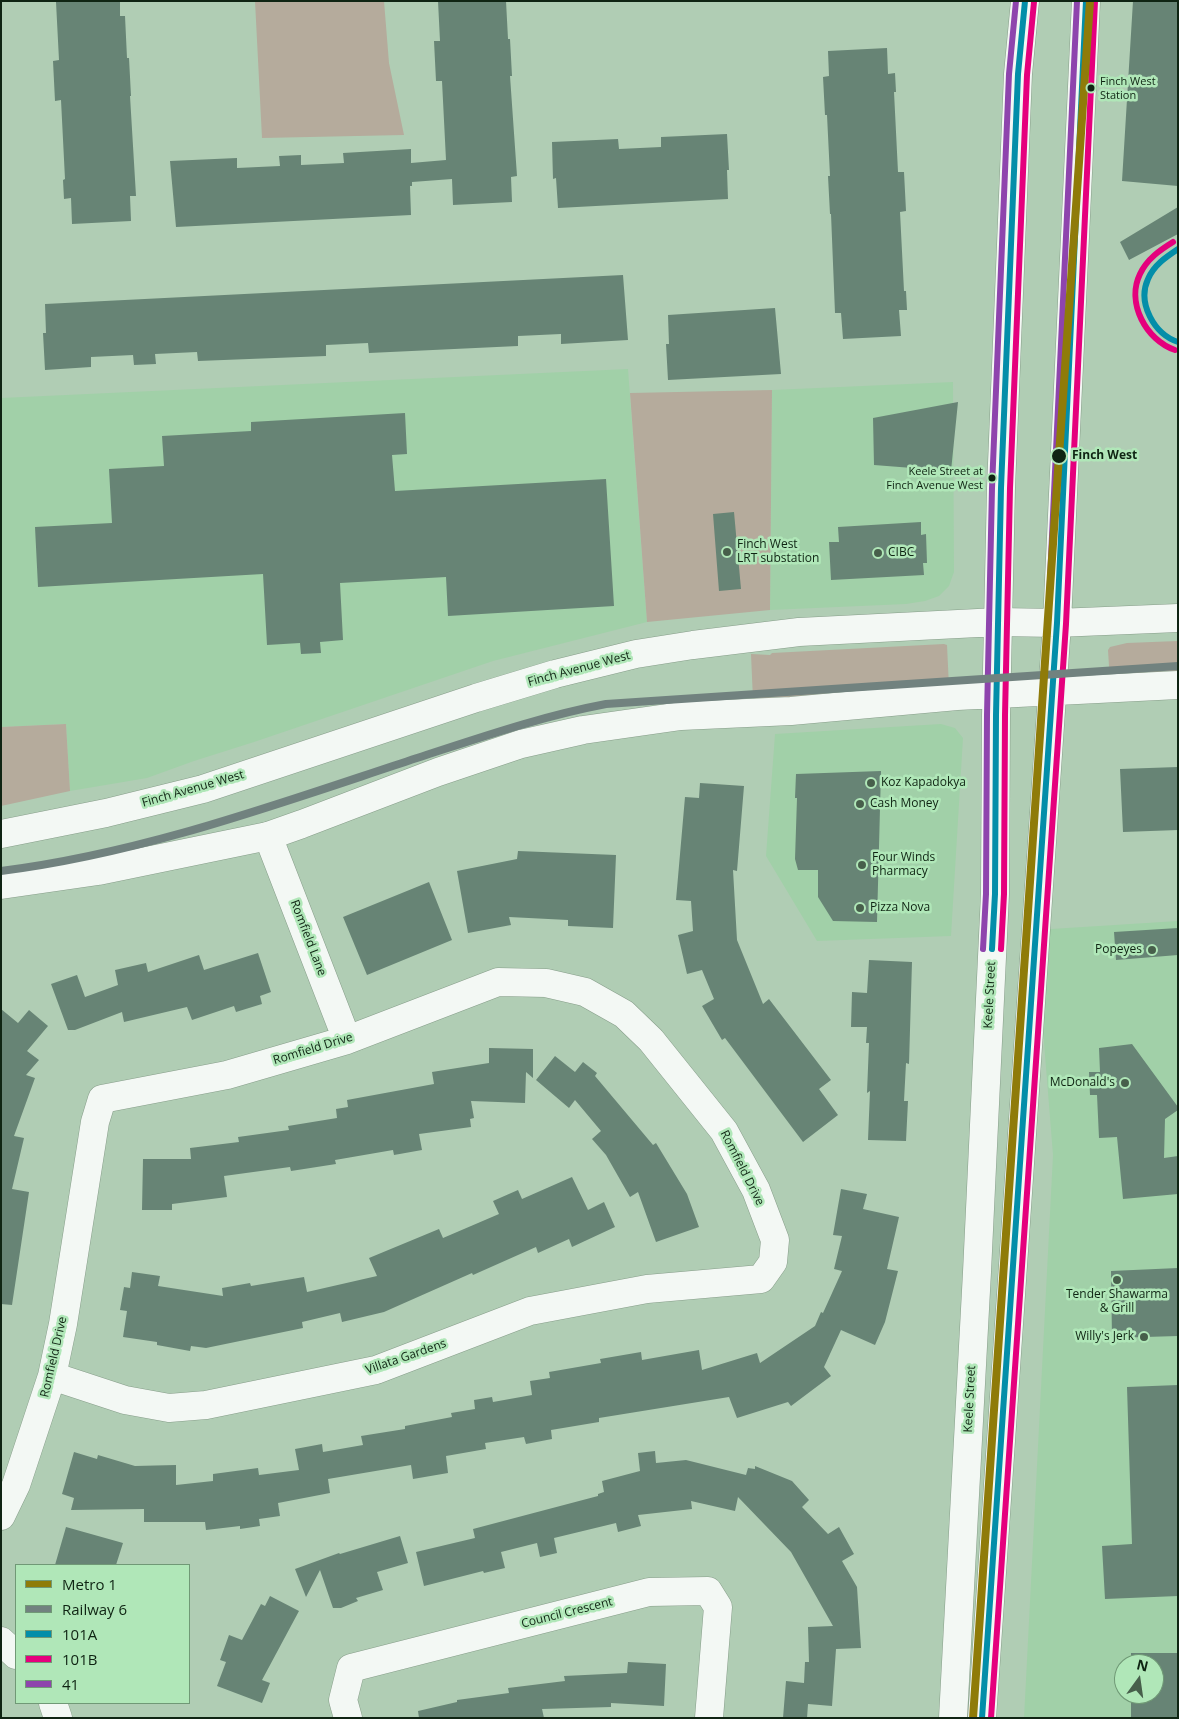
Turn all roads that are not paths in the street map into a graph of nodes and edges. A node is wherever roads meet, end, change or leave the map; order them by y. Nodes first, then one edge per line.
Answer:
1 (1025, 1) edge
2 (1086, 1) edge
3 (1178, 618) edge
4 (998, 622) junction
5 (1057, 624) junction
6 (1178, 685) edge
7 (1052, 692) junction
8 (996, 694) junction
9 (1, 834) edge
10 (268, 836) junction
11 (1, 886) edge
12 (347, 1040) junction
13 (761, 1279) joint
14 (52, 1376) junction
15 (1, 1516) edge
16 (1, 1641) edge
17 (15, 1654) edge
18 (53, 1704) edge
19 (58, 1718) edge
20 (348, 1718) edge
21 (709, 1718) edge
22 (953, 1718) edge
23 (982, 1718) edge

1 - 4 main road, Keele Street
2 - 5 main road
3 - 5 main road, Finch Avenue West
4 - 5 main road, Finch Avenue West
4 - 8 main road, Keele Street
4 - 9 main road, Finch Avenue West
5 - 7 main road
6 - 7 main road
7 - 8 main road
7 - 23 main road
8 - 10 main road
8 - 22 main road, Keele Street
10 - 11 main road
10 - 12 main road, Romfield Lane
12 - 13 main road, Romfield Drive
12 - 14 main road, Romfield Drive
13 - 14 main road, Villata Gardens
14 - 15 main road, Romfield Drive
16 - 17 main road
18 - 19 main road
20 - 21 main road, Council Crescent

